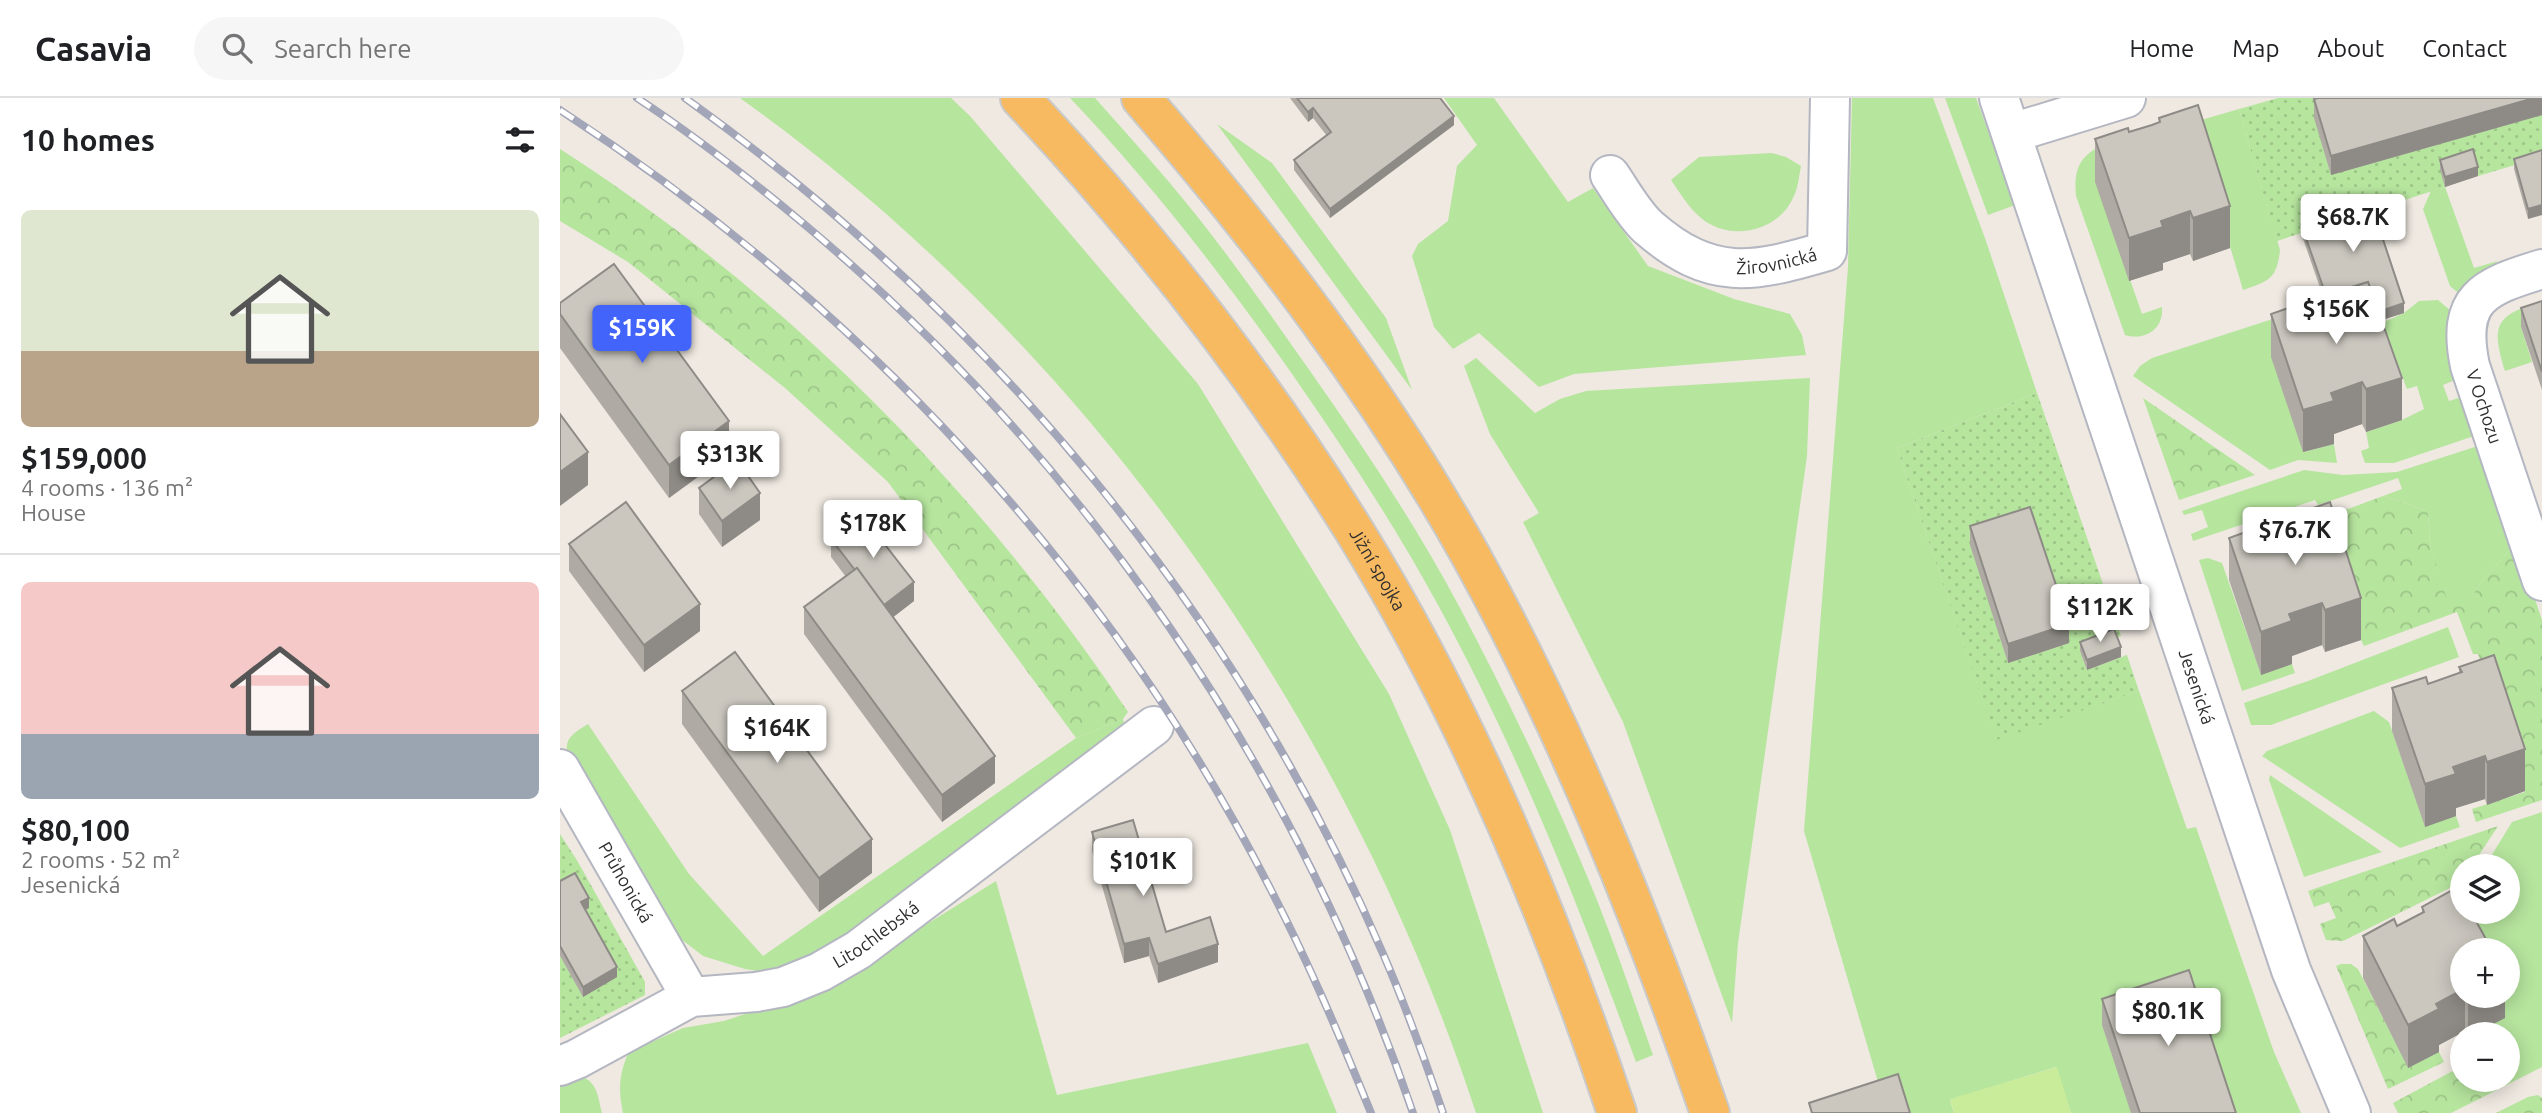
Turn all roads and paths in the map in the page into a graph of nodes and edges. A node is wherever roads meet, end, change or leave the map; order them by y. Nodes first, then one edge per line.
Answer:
1 (1020, 98) edge
2 (1140, 98) edge
3 (1830, 98) edge
4 (2126, 98) edge
5 (2005, 115) edge
6 (1610, 175) dead end
7 (2542, 268) edge
8 (2542, 581) edge
9 (1154, 726) dead end
10 (560, 769) edge
11 (691, 997) junction
12 (560, 1066) edge
13 (1617, 1113) edge
14 (1710, 1113) edge
15 (2351, 1113) edge

1 - 13 highway, Jižní spojka
2 - 14 highway
3 - 6 street, Žirovnická
4 - 5 street
5 - 15 street, Jesenická
7 - 8 street, V Ochozu
9 - 11 street, Litochlebská
10 - 11 street, Průhonická
11 - 12 street, Litochlebská

